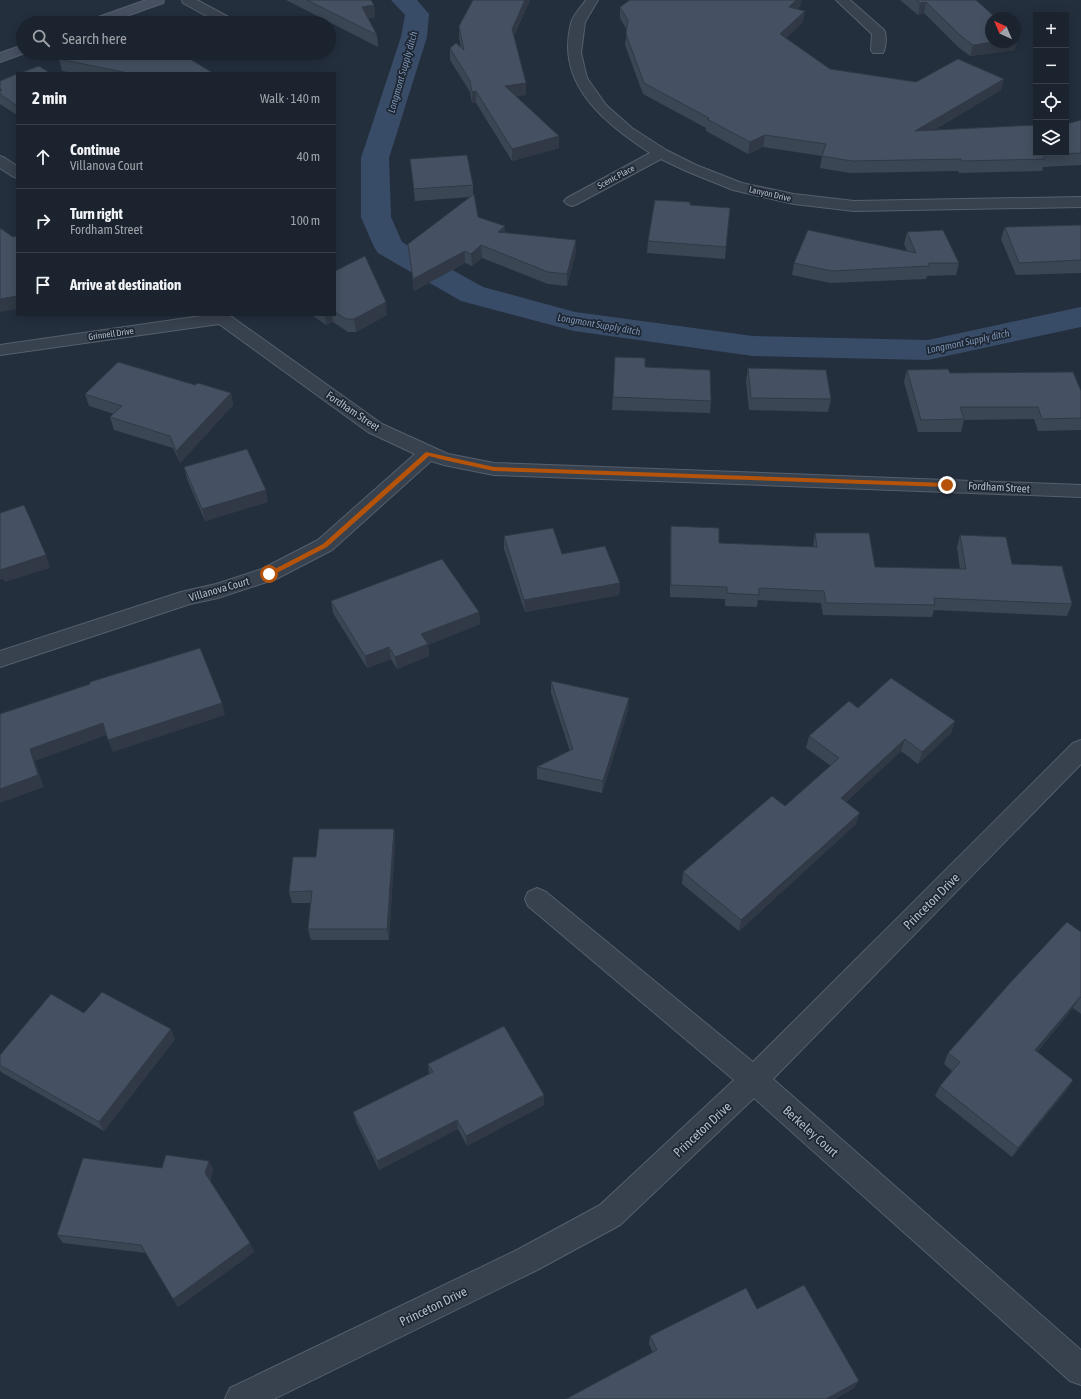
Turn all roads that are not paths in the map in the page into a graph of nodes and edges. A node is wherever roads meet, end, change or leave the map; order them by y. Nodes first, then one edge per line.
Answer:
1 (158, 0) edge
2 (188, 0) edge
3 (592, 0) edge
4 (842, 0) edge
5 (114, 16) edge
6 (217, 16) edge
7 (878, 50) dead end
8 (16, 52) edge
9 (0, 58) edge
10 (661, 153) junction
11 (0, 161) edge
12 (16, 172) edge
13 (572, 200) dead end
14 (1081, 202) edge
15 (220, 317) edge
16 (0, 350) edge
17 (428, 453) junction
18 (1081, 491) edge
19 (0, 659) edge
20 (1081, 749) edge
21 (536, 898) dead end
22 (754, 1080) junction
23 (1081, 1370) edge
24 (242, 1399) edge

1 - 5 street
2 - 6 street
3 - 10 street, Lanyon Drive
4 - 7 street
8 - 9 street
10 - 13 street, Scenic Place
10 - 14 street, Lanyon Drive
11 - 12 street
15 - 16 street, Grinnell Drive
15 - 17 street, Fordham Street
17 - 18 street, Fordham Street
17 - 19 street, Villanova Court
20 - 22 street, Princeton Drive
21 - 22 street, Berkeley Court
22 - 23 street, Berkeley Court
22 - 24 street, Princeton Drive

